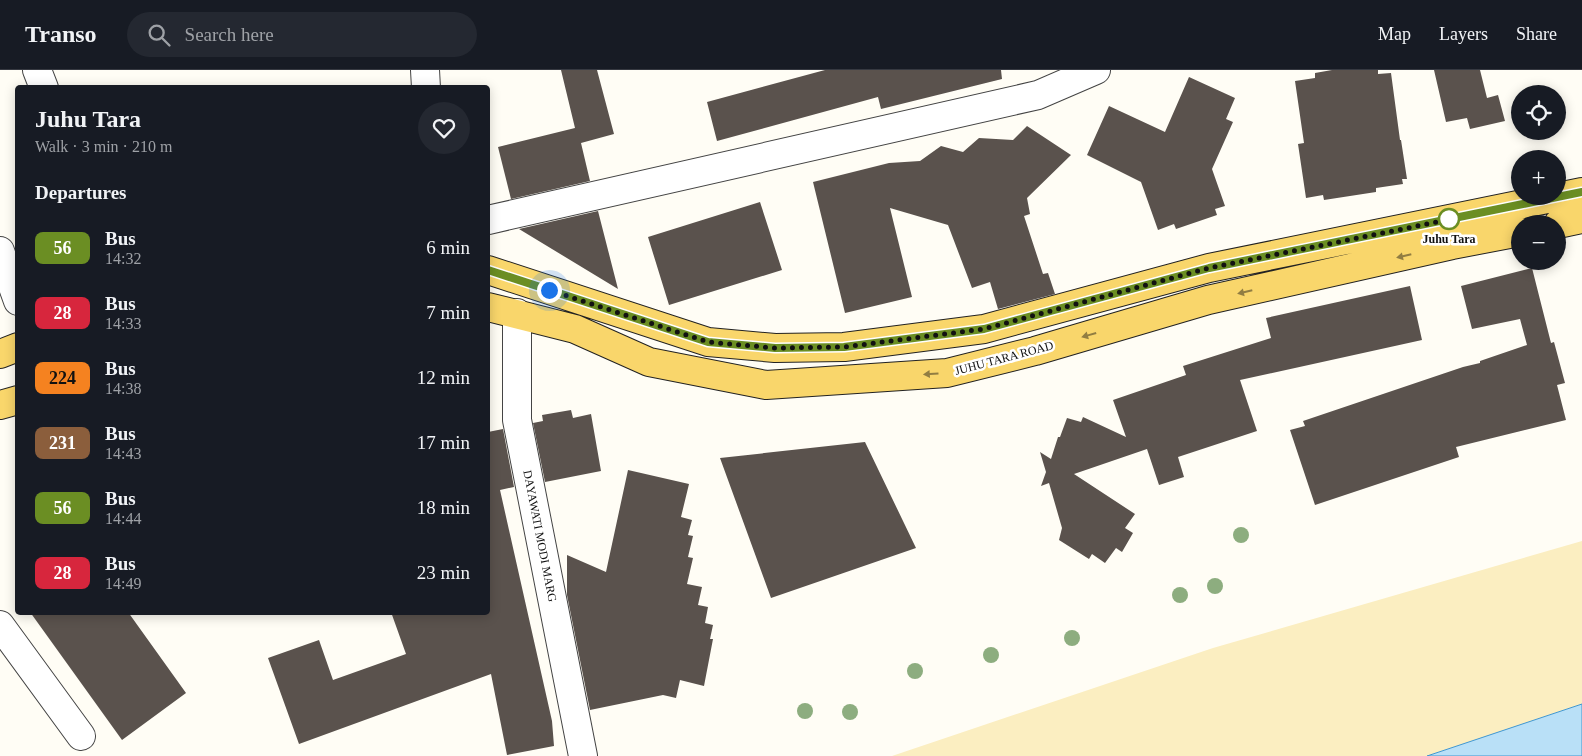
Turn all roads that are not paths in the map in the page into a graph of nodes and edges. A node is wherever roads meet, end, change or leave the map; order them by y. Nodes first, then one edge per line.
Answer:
1 (37, 70) edge
2 (425, 70) edge
3 (1096, 70) edge
4 (43, 85) edge
5 (426, 85) edge
6 (1582, 192) edge
7 (1582, 219) edge
8 (490, 220) edge
9 (1566, 222) edge
10 (1511, 234) edge
11 (0, 251) edge
12 (490, 271) edge
13 (15, 293) edge
14 (490, 307) edge
15 (517, 313) junction
16 (15, 348) edge
17 (0, 354) edge
18 (15, 401) edge
19 (0, 405) edge
20 (0, 625) edge
21 (81, 736) dead end
22 (583, 756) edge

1 - 4 street
2 - 5 street
3 - 8 street
6 - 12 main road
7 - 9 main road
10 -> 15 main road, JUHU TARA ROAD
11 - 13 street
14 - 15 main road, JUHU TARA ROAD
15 - 22 street, DAYAWATI MODI MARG
16 - 17 main road
18 - 19 main road
20 - 21 street

